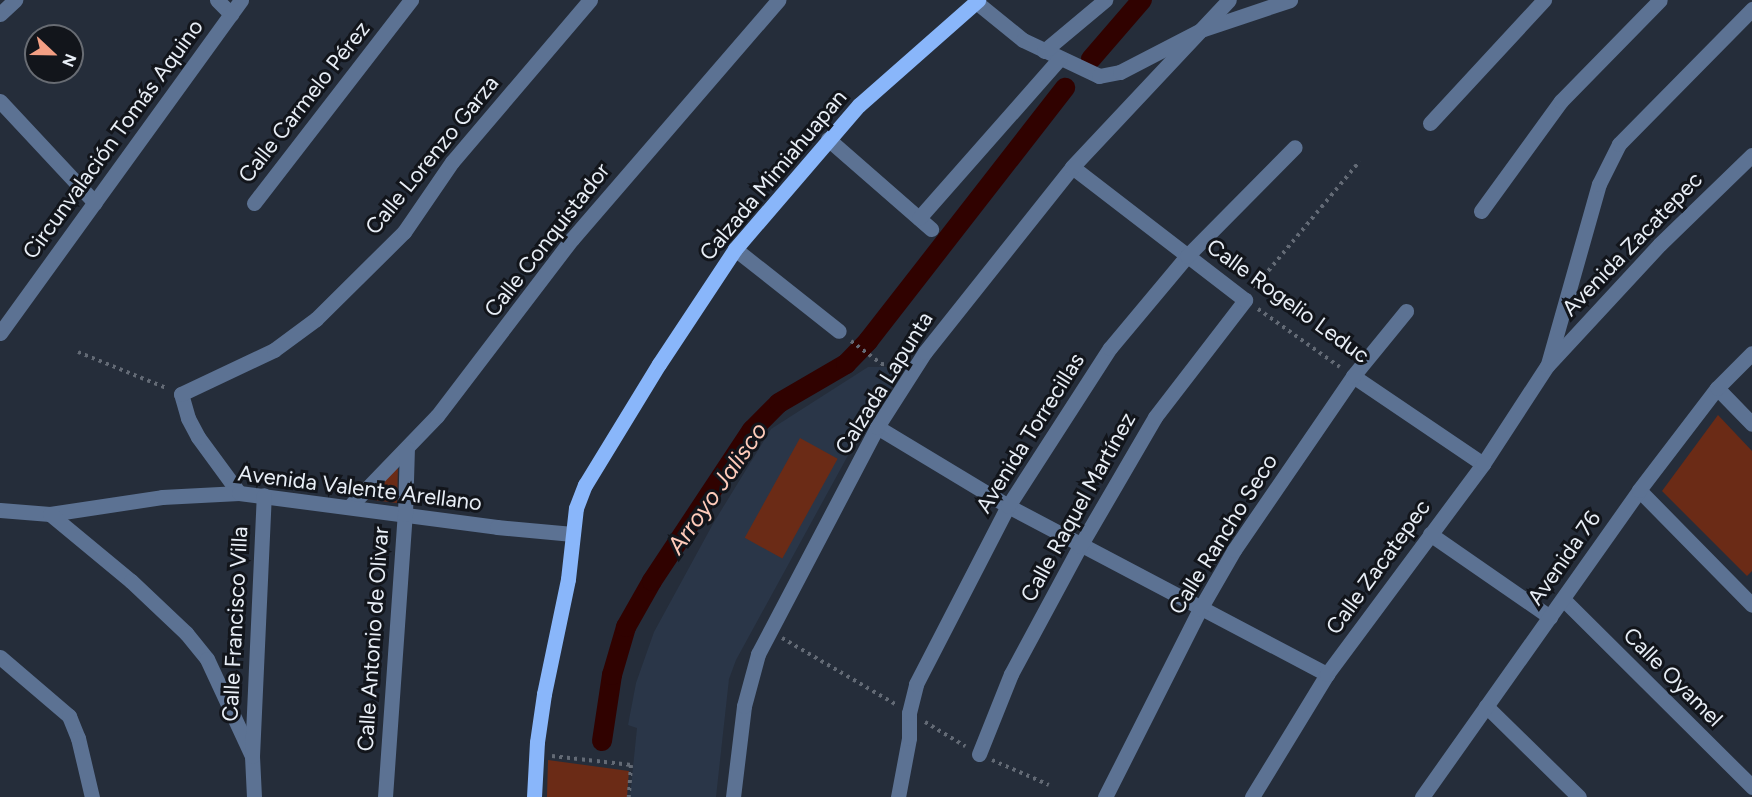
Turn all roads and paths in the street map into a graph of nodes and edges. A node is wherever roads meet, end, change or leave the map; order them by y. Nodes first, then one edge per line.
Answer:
1 (15, 0) edge
2 (218, 0) edge
3 (241, 0) edge
4 (411, 0) edge
5 (590, 0) edge
6 (778, 0) edge
7 (1105, 0) edge
8 (1229, 0) edge
9 (1290, 0) edge
10 (1544, 0) edge
11 (1660, 0) edge
12 (977, 1) edge
13 (1752, 9) edge
14 (0, 14) edge
15 (231, 14) junction
16 (1201, 30) junction
17 (1044, 51) junction
18 (1060, 58) junction
19 (0, 101) edge
20 (1430, 123) dead end
21 (828, 139) junction
22 (1295, 147) dead end
23 (1752, 155) edge
24 (1360, 161) dead end
25 (1072, 167) junction
26 (95, 203) junction
27 (254, 203) dead end
28 (1481, 211) dead end
29 (919, 218) junction
30 (931, 229) dead end
31 (735, 249) junction
32 (1187, 256) junction
33 (1245, 300) junction
34 (1406, 311) dead end
35 (0, 333) edge
36 (845, 336) joint
37 (78, 352) dead end
38 (1752, 353) edge
39 (881, 364) dead end
40 (1547, 366) junction
41 (1353, 376) junction
42 (1718, 388) junction
43 (181, 394) junction
44 (1752, 424) edge
45 (877, 427) junction
46 (407, 448) junction
47 (1483, 464) junction
48 (1639, 490) junction
49 (238, 493) junction
50 (264, 495) junction
51 (350, 506) junction
52 (1008, 506) junction
53 (0, 510) edge
54 (50, 514) junction
55 (405, 514) junction
56 (573, 534) junction
57 (1430, 534) junction
58 (1080, 546) junction
59 (1563, 599) junction
60 (1752, 605) edge
61 (1200, 609) junction
62 (1550, 617) junction
63 (0, 657) edge
64 (1327, 674) junction
65 (1486, 706) junction
66 (536, 754) junction
67 (979, 754) dead end
68 (252, 756) junction
69 (1752, 787) edge
70 (92, 797) edge
71 (254, 797) edge
72 (385, 797) edge
73 (534, 797) edge
74 (629, 797) edge
75 (733, 797) edge
76 (898, 797) edge
77 (1105, 797) edge
78 (1252, 797) edge
79 (1422, 797) edge
80 (1579, 797) edge

1 - 14 street
2 - 15 street
3 - 15 street, Circunvalación Tomás Aquino
4 - 27 street, Calle Carmelo Pérez
5 - 43 street, Calle Lorenzo Garza
6 - 46 street, Calle Conquistador
7 - 17 street
8 - 16 street, Calzada Lapunta
9 - 16 street
10 - 20 street
11 - 28 street
12 - 17 street
12 - 21 main road, Calzada Mimiahuapan
13 - 40 street
15 - 26 street, Circunvalación Tomás Aquino
16 - 18 street
16 - 25 street, Calzada Lapunta
17 - 18 street
18 - 29 street
19 - 26 street
21 - 29 street
21 - 31 main road, Calzada Mimiahuapan
22 - 32 street, Avenida Torrecillas
23 - 40 street, Avenida Zacatepec
24 - 33 path
25 - 32 street, Calle Rogelio Leduc
25 - 45 street, Calzada Lapunta
26 - 35 street, Circunvalación Tomás Aquino
29 - 30 street
31 - 36 street
31 - 56 main road, Calzada Mimiahuapan
32 - 33 street, Calle Rogelio Leduc
32 - 52 street, Avenida Torrecillas
33 - 41 path, Calle Rogelio Leduc
33 - 58 street, Calle Raquel Martínez
34 - 41 street, Calle Rancho Seco
36 - 39 path
37 - 43 path
38 - 42 street, Avenida 76
40 - 47 street, Calle Zacatepec
41 - 47 street, Calle Rogelio Leduc
41 - 61 street, Calle Rancho Seco
42 - 44 street
42 - 48 street, Avenida 76
43 - 49 street
45 - 52 street
45 - 75 street, Calzada Lapunta
46 - 51 street, Calle Conquistador
46 - 55 street, Calle Antonio de Olivar
47 - 57 street, Calle Zacatepec
48 - 59 street, Avenida 76
48 - 60 street
49 - 50 street, Avenida Valente Arellano
49 - 54 street, Avenida Valente Arellano
50 - 51 street, Avenida Valente Arellano
50 - 68 street, Calle Francisco Villa
51 - 55 street, Avenida Valente Arellano
52 - 58 street
52 - 76 street, Avenida Torrecillas
53 - 54 street, Avenida Valente Arellano
54 - 68 street, Calle Francisco Villa
55 - 56 street, Avenida Valente Arellano
55 - 72 street, Calle Antonio de Olivar
56 - 66 main road, Calzada Mimiahuapan
57 - 62 street
57 - 64 street, Calle Zacatepec
58 - 61 street
58 - 67 street, Calle Raquel Martínez
59 - 62 street, Avenida 76
59 - 69 street, Calle Oyamel
61 - 64 street
61 - 77 street, Calle Rancho Seco
62 - 65 street, Avenida 76
63 - 70 street
64 - 78 street, Calle Zacatepec
65 - 79 street, Avenida 76
65 - 80 street
66 - 73 main road, Calzada Mimiahuapan
66 - 74 path
68 - 71 street, Calle Francisco Villa

